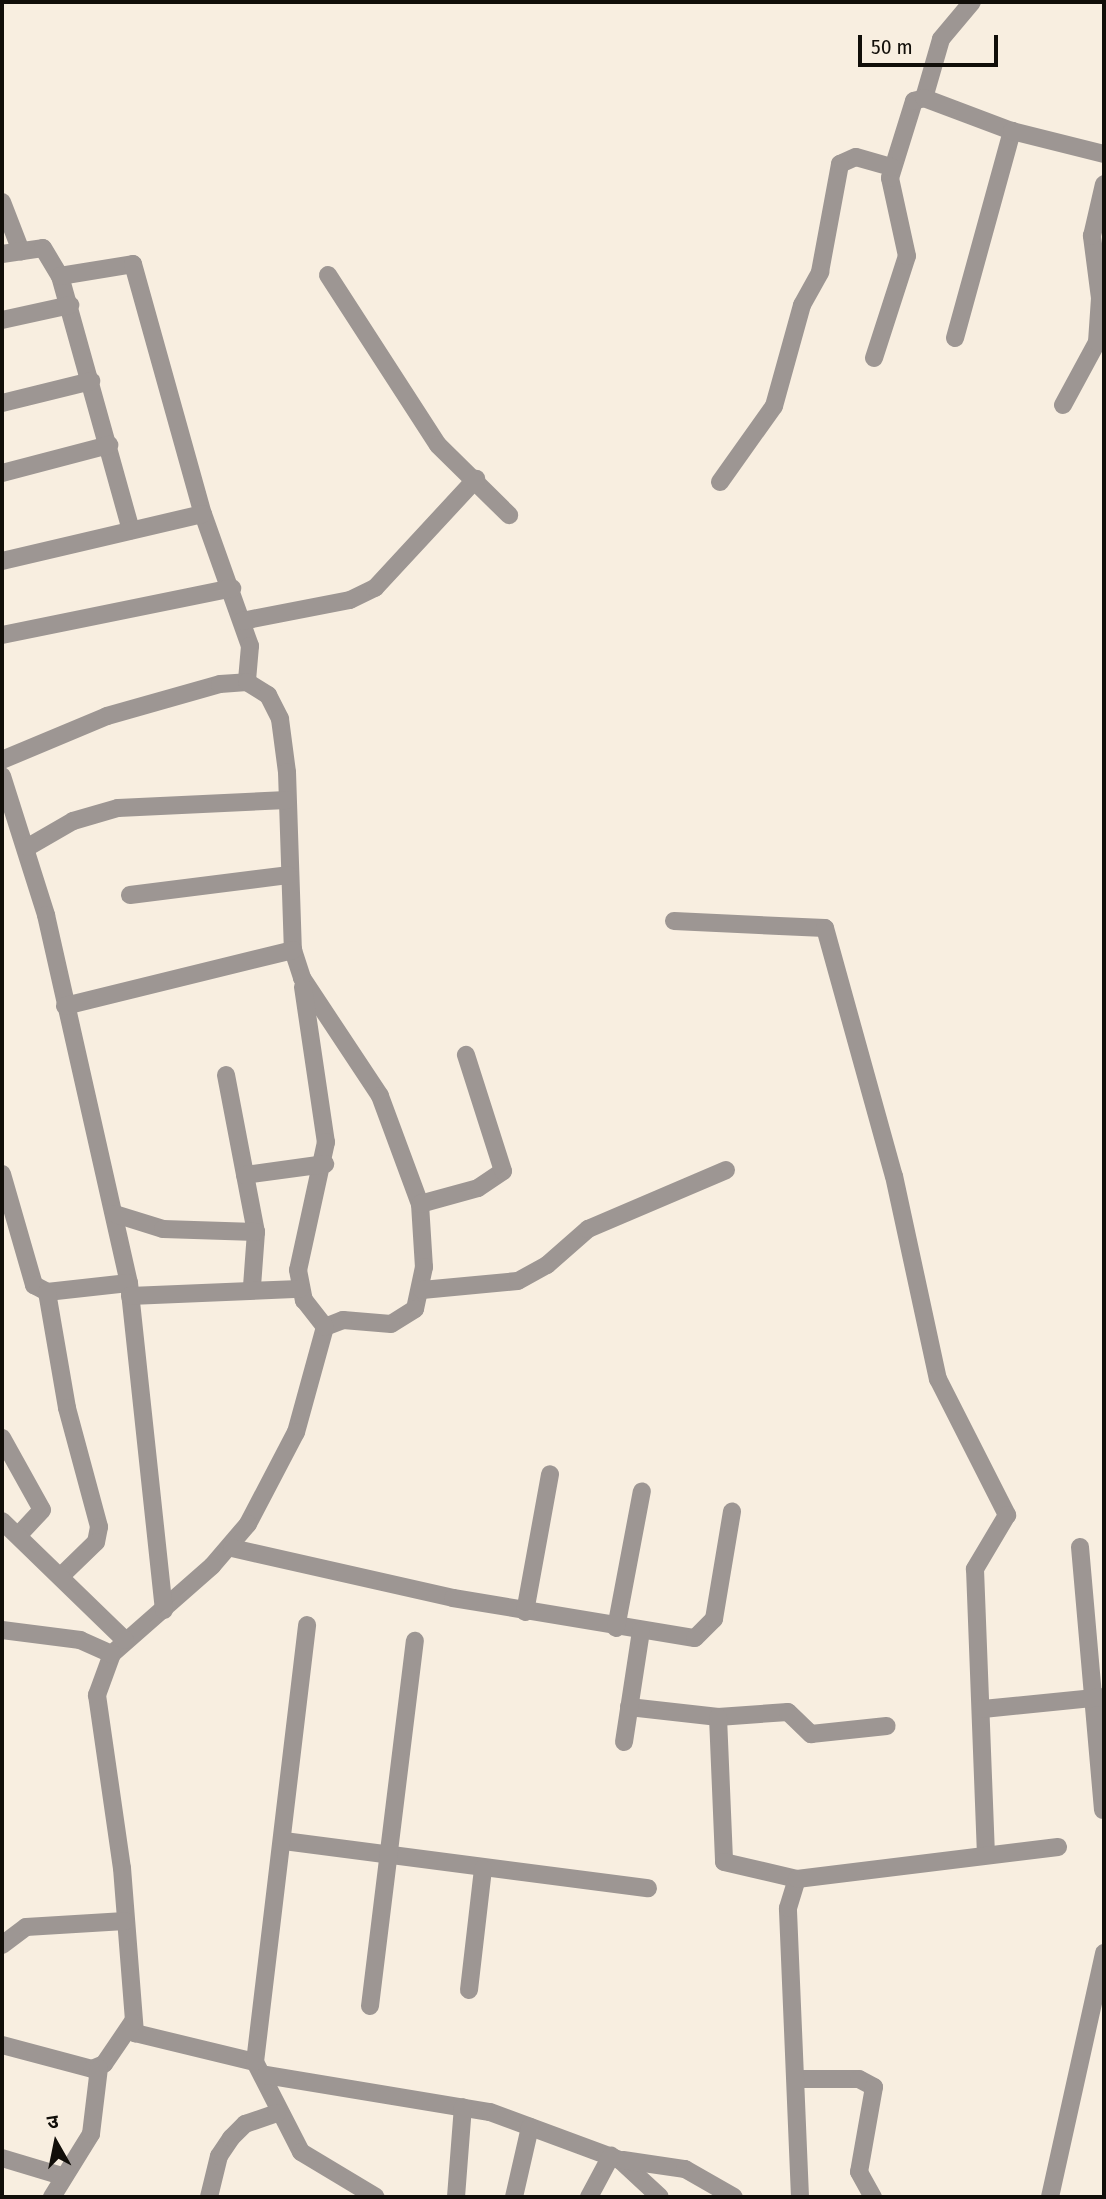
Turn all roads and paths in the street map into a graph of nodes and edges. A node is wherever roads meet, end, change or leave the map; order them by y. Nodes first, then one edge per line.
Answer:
1 (972, 2) edge
2 (924, 98) junction
3 (1012, 131) junction
4 (1104, 153) edge
5 (892, 167) junction
6 (1104, 184) edge
7 (2, 202) edge
8 (21, 251) junction
9 (2, 254) edge
10 (328, 275) dead end
11 (60, 276) junction
12 (70, 305) junction
13 (2, 320) edge
14 (955, 338) dead end
15 (874, 358) dead end
16 (91, 381) junction
17 (2, 403) edge
18 (1063, 405) dead end
19 (109, 445) junction
20 (2, 473) edge
21 (476, 480) junction
22 (720, 482) dead end
23 (203, 514) junction
24 (509, 515) dead end
25 (131, 530) junction
26 (2, 561) edge
27 (232, 588) junction
28 (242, 621) junction
29 (2, 635) edge
30 (247, 682) junction
31 (2, 760) edge
32 (2, 776) edge
33 (287, 800) junction
34 (28, 847) junction
35 (288, 875) junction
36 (130, 895) dead end
37 (674, 921) dead end
38 (293, 950) junction
39 (302, 978) junction
40 (65, 1006) junction
41 (466, 1055) dead end
42 (226, 1075) dead end
43 (326, 1164) junction
44 (726, 1170) dead end
45 (2, 1174) edge
46 (245, 1175) junction
47 (420, 1204) junction
48 (115, 1214) junction
49 (256, 1232) junction
50 (252, 1287) junction
51 (300, 1289) junction
52 (130, 1290) junction
53 (422, 1290) junction
54 (47, 1292) junction
55 (325, 1327) junction
56 (2, 1438) edge
57 (550, 1474) dead end
58 (642, 1491) dead end
59 (732, 1512) dead end
60 (2, 1521) edge
61 (18, 1536) junction
62 (1080, 1547) dead end
63 (232, 1548) junction
64 (61, 1576) junction
65 (164, 1610) junction
66 (525, 1612) junction
67 (307, 1625) dead end
68 (616, 1628) junction
69 (2, 1630) edge
70 (641, 1631) junction
71 (125, 1640) junction
72 (415, 1641) dead end
73 (112, 1654) junction
74 (1099, 1698) edge
75 (629, 1707) junction
76 (983, 1709) junction
77 (718, 1717) junction
78 (887, 1726) dead end
79 (624, 1742) dead end
80 (1103, 1810) edge
81 (284, 1841) junction
82 (1058, 1847) dead end
83 (986, 1853) junction
84 (393, 1855) junction
85 (483, 1869) junction
86 (797, 1879) junction
87 (648, 1888) dead end
88 (125, 1921) junction
89 (2, 1945) edge
90 (1104, 1953) edge
91 (469, 1990) dead end
92 (370, 2006) dead end
93 (132, 2023) junction
94 (2, 2045) edge
95 (99, 2068) junction
96 (260, 2068) junction
97 (796, 2078) junction
98 (463, 2107) junction
99 (277, 2113) junction
100 (530, 2127) junction
101 (2, 2158) edge
102 (615, 2158) junction
103 (62, 2176) junction
104 (52, 2197) edge
105 (209, 2197) edge
106 (376, 2197) edge
107 (456, 2197) edge
108 (514, 2197) edge
109 (589, 2197) edge
110 (660, 2197) edge
111 (734, 2197) edge
112 (800, 2197) edge
113 (873, 2197) edge
114 (1050, 2197) edge

1 - 2 street
2 - 3 street
2 - 5 street
3 - 4 street
3 - 14 street
5 - 15 street
5 - 22 street
6 - 18 street
7 - 8 street
8 - 9 street
8 - 11 street
10 - 21 street
11 - 12 street
11 - 23 street
12 - 13 street
12 - 16 street
16 - 17 street
16 - 19 street
19 - 20 street
19 - 25 street
21 - 24 street
21 - 28 street
23 - 25 street
23 - 27 street
25 - 26 street
27 - 28 street
27 - 29 street
28 - 30 street
30 - 31 street
30 - 33 street
32 - 34 street
33 - 34 street
33 - 35 street
34 - 40 street
35 - 36 street
35 - 38 street
37 - 76 street
38 - 39 street
38 - 40 street
39 - 43 street
39 - 47 street
40 - 48 street
41 - 47 street
42 - 46 street
43 - 46 street
43 - 51 street
44 - 53 street
45 - 54 street
46 - 49 street
47 - 53 street
48 - 49 street
48 - 52 street
49 - 50 street
50 - 51 street
50 - 52 street
51 - 55 street
52 - 54 street
52 - 65 street
53 - 55 street
54 - 64 street
55 - 63 street
56 - 61 street
57 - 66 street
58 - 68 street
59 - 70 street
60 - 61 street
61 - 64 street
62 - 74 street
63 - 65 street
63 - 66 street
64 - 71 street
65 - 71 street
66 - 68 street
67 - 81 street
68 - 70 street
69 - 73 street
70 - 75 street
71 - 73 street
72 - 84 street
73 - 88 street
74 - 76 street
74 - 80 street
75 - 77 street
75 - 79 street
76 - 83 street
77 - 78 street
77 - 86 street
81 - 84 street
81 - 96 street
82 - 83 street
83 - 86 street
84 - 85 street
84 - 92 street
85 - 87 street
85 - 91 street
86 - 97 street
88 - 89 street
88 - 93 street
90 - 114 street
93 - 95 street
93 - 96 street
94 - 95 street
95 - 103 street
96 - 98 street
96 - 99 street
97 - 112 street
97 - 113 street
98 - 100 street
98 - 107 street
99 - 105 street
99 - 106 street
100 - 102 street
100 - 108 street
101 - 103 street
102 - 109 street
102 - 110 street
102 - 111 street
103 - 104 street

